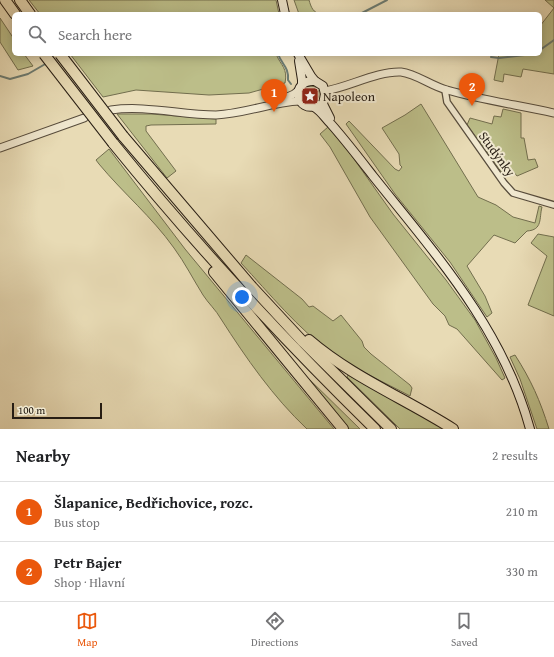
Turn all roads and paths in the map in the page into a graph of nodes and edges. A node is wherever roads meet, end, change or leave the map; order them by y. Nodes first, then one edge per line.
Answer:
1 (5, 0) edge
2 (20, 0) edge
3 (282, 0) edge
4 (14, 12) edge
5 (29, 12) edge
6 (285, 12) edge
7 (46, 56) edge
8 (62, 56) edge
9 (298, 56) edge
10 (299, 56) edge
11 (314, 81) junction
12 (300, 87) junction
13 (445, 90) junction
14 (325, 91) junction
15 (323, 100) junction
16 (300, 101) junction
17 (271, 105) junction
18 (314, 107) junction
19 (111, 110) dead end
20 (554, 113) edge
21 (84, 118) dead end
22 (341, 135) junction
23 (0, 148) edge
24 (140, 177) junction
25 (554, 205) edge
26 (252, 287) junction
27 (343, 429) edge
28 (375, 429) edge
29 (391, 429) edge
30 (453, 429) edge
31 (530, 429) edge

1 - 4 highway
2 - 5 highway
3 - 6 main road
7 - 24 highway, bridge
8 - 26 highway, bridge
9 - 12 main road
10 - 11 main road
11 - 12 main road
11 - 14 main road
12 - 16 main road
12 - 17 street
13 - 14 street
13 - 20 street
13 - 25 street, Studýnky
14 - 15 main road
15 - 18 main road
15 - 22 main road
16 - 17 street
16 - 18 main road
17 - 19 street
18 - 22 main road
21 - 23 street
22 - 31 main road
24 - 27 highway
24 - 28 highway
26 - 29 highway
26 - 30 highway

